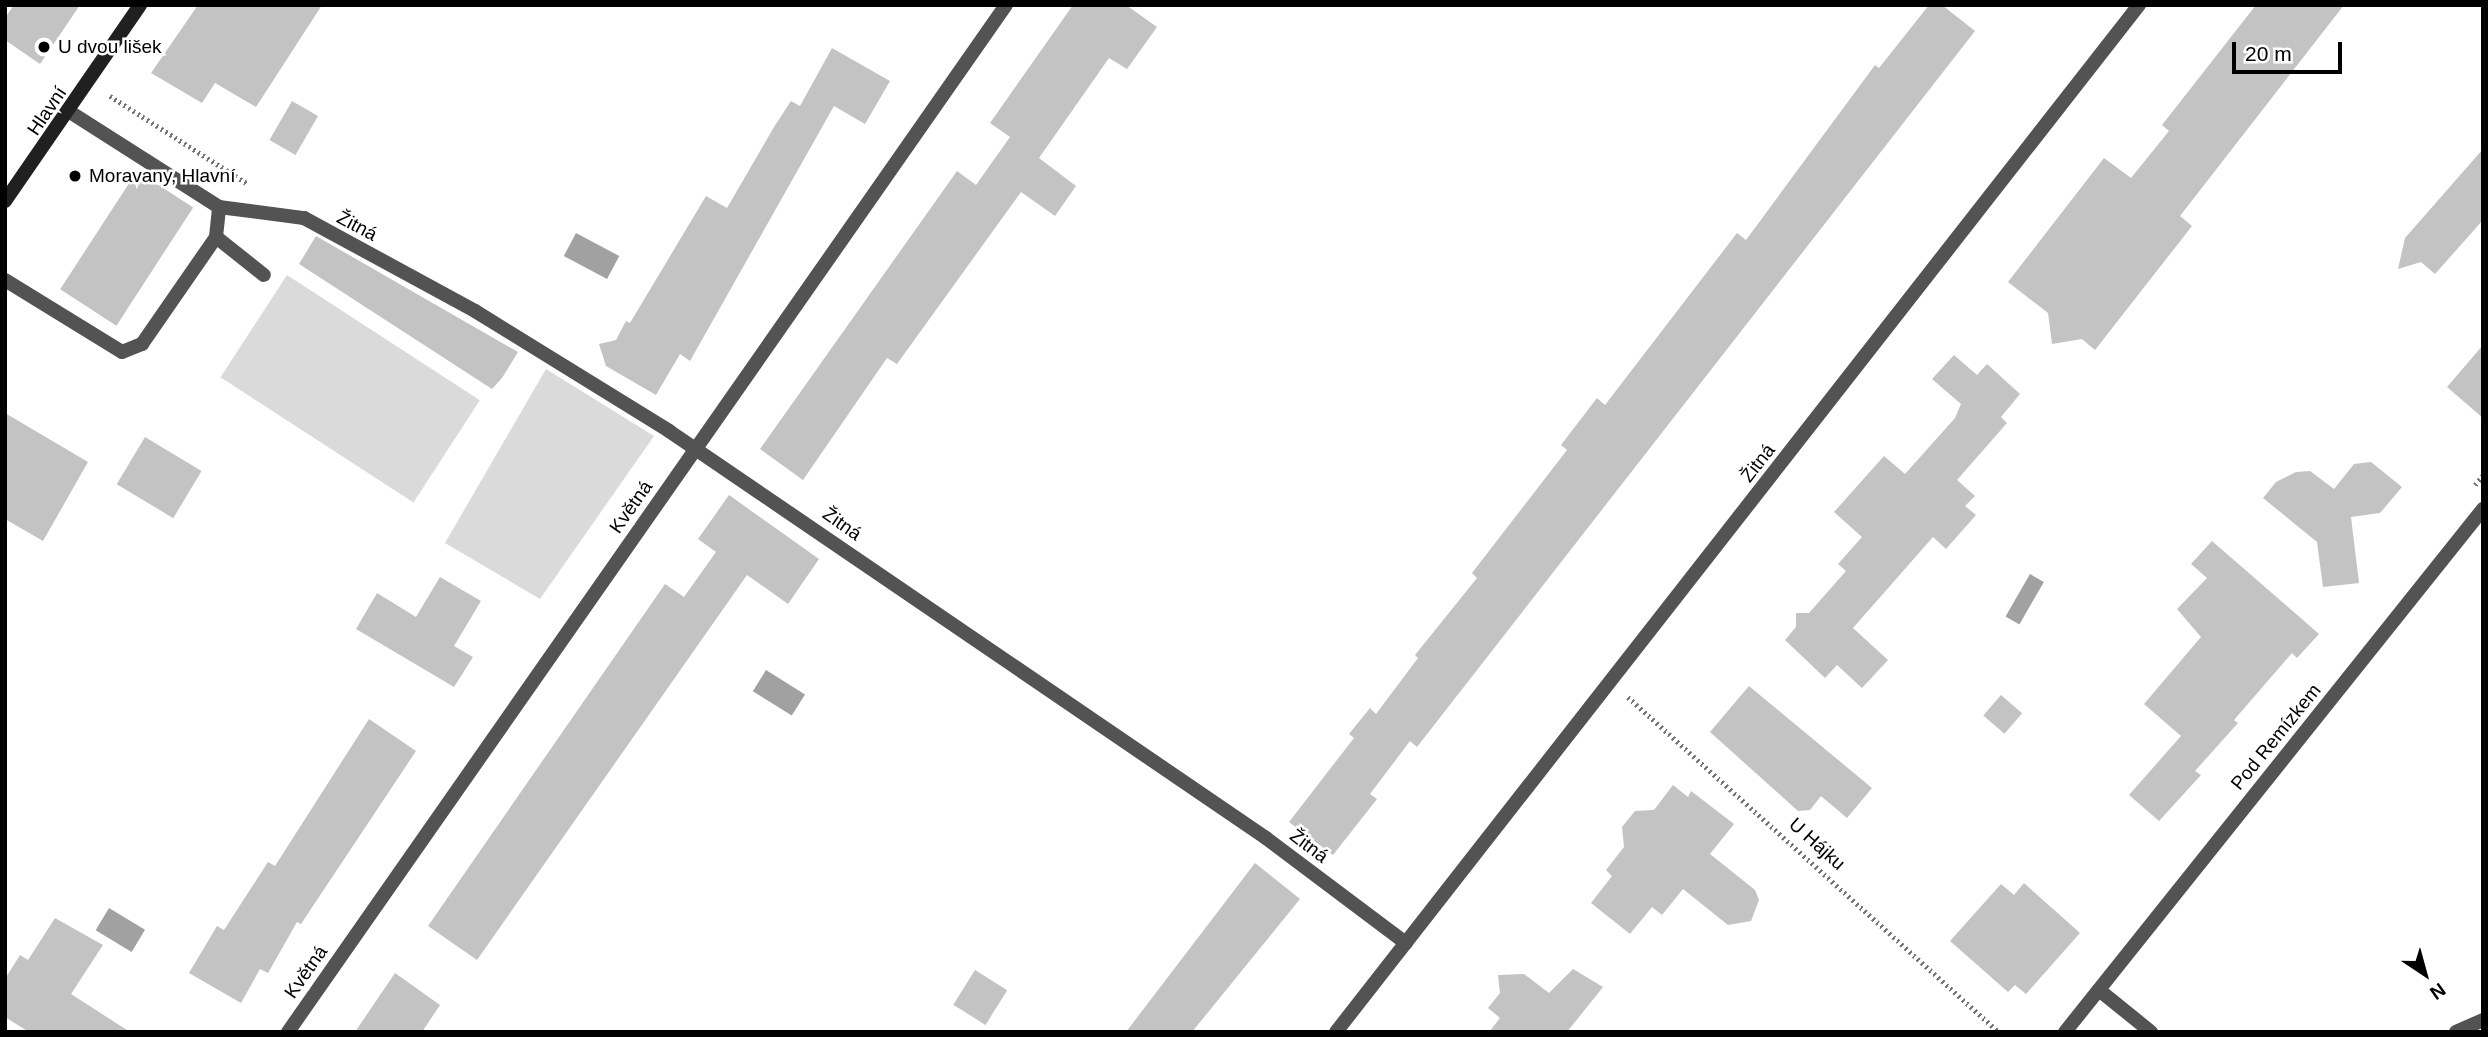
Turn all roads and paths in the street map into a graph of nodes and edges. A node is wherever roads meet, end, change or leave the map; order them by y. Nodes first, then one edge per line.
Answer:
1 (141, 5) edge
2 (1006, 5) edge
3 (2139, 5) edge
4 (110, 96) dead end
5 (69, 112) junction
6 (254, 187) dead end
7 (5, 201) edge
8 (219, 207) junction
9 (216, 237) junction
10 (264, 275) dead end
11 (5, 280) edge
12 (696, 449) junction
13 (2483, 509) edge
14 (1612, 681) junction
15 (1406, 943) junction
16 (2099, 990) junction
17 (2476, 1026) edge
18 (288, 1032) edge
19 (1336, 1032) edge
20 (1999, 1032) edge
21 (2065, 1032) edge
22 (2151, 1032) edge
23 (2456, 1032) edge

1 - 5 street, Hlavní
2 - 12 street, Květná
3 - 14 street, Žitná
4 - 6 path
5 - 7 street, Hlavní
5 - 8 street
8 - 9 street
8 - 12 street, Žitná
9 - 10 street
9 - 11 street
12 - 15 street, Žitná
12 - 18 street, Květná
13 - 16 street, Pod Remízkem
14 - 15 street, Žitná
14 - 20 path, U Hájku
15 - 19 street, Žitná
16 - 21 street, Pod Remízkem
16 - 22 street
17 - 23 street

